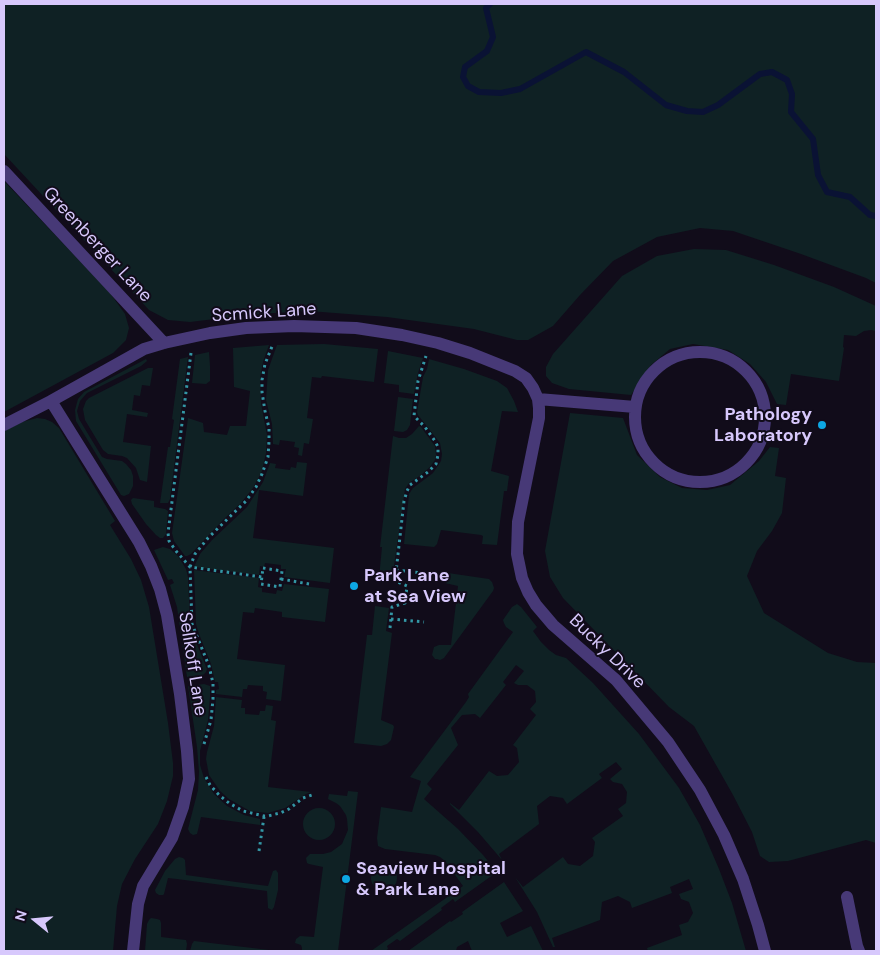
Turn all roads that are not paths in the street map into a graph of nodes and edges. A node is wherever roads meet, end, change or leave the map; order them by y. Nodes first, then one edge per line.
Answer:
1 (4, 172) edge
2 (164, 343) junction
3 (536, 394) junction
4 (51, 401) junction
5 (635, 408) junction
6 (4, 425) edge
7 (847, 898) dead end
8 (133, 951) edge
9 (764, 951) edge
10 (859, 951) edge

1 - 2 lane, Greenberger Lane
2 - 3 lane, Scmick Lane
2 - 4 lane, Scmick Lane
3 - 5 lane
3 - 9 lane, Bucky Drive
4 - 6 lane, Scmick Lane
4 - 8 lane, Selikoff Lane
5 - 5 lane
7 - 10 lane

